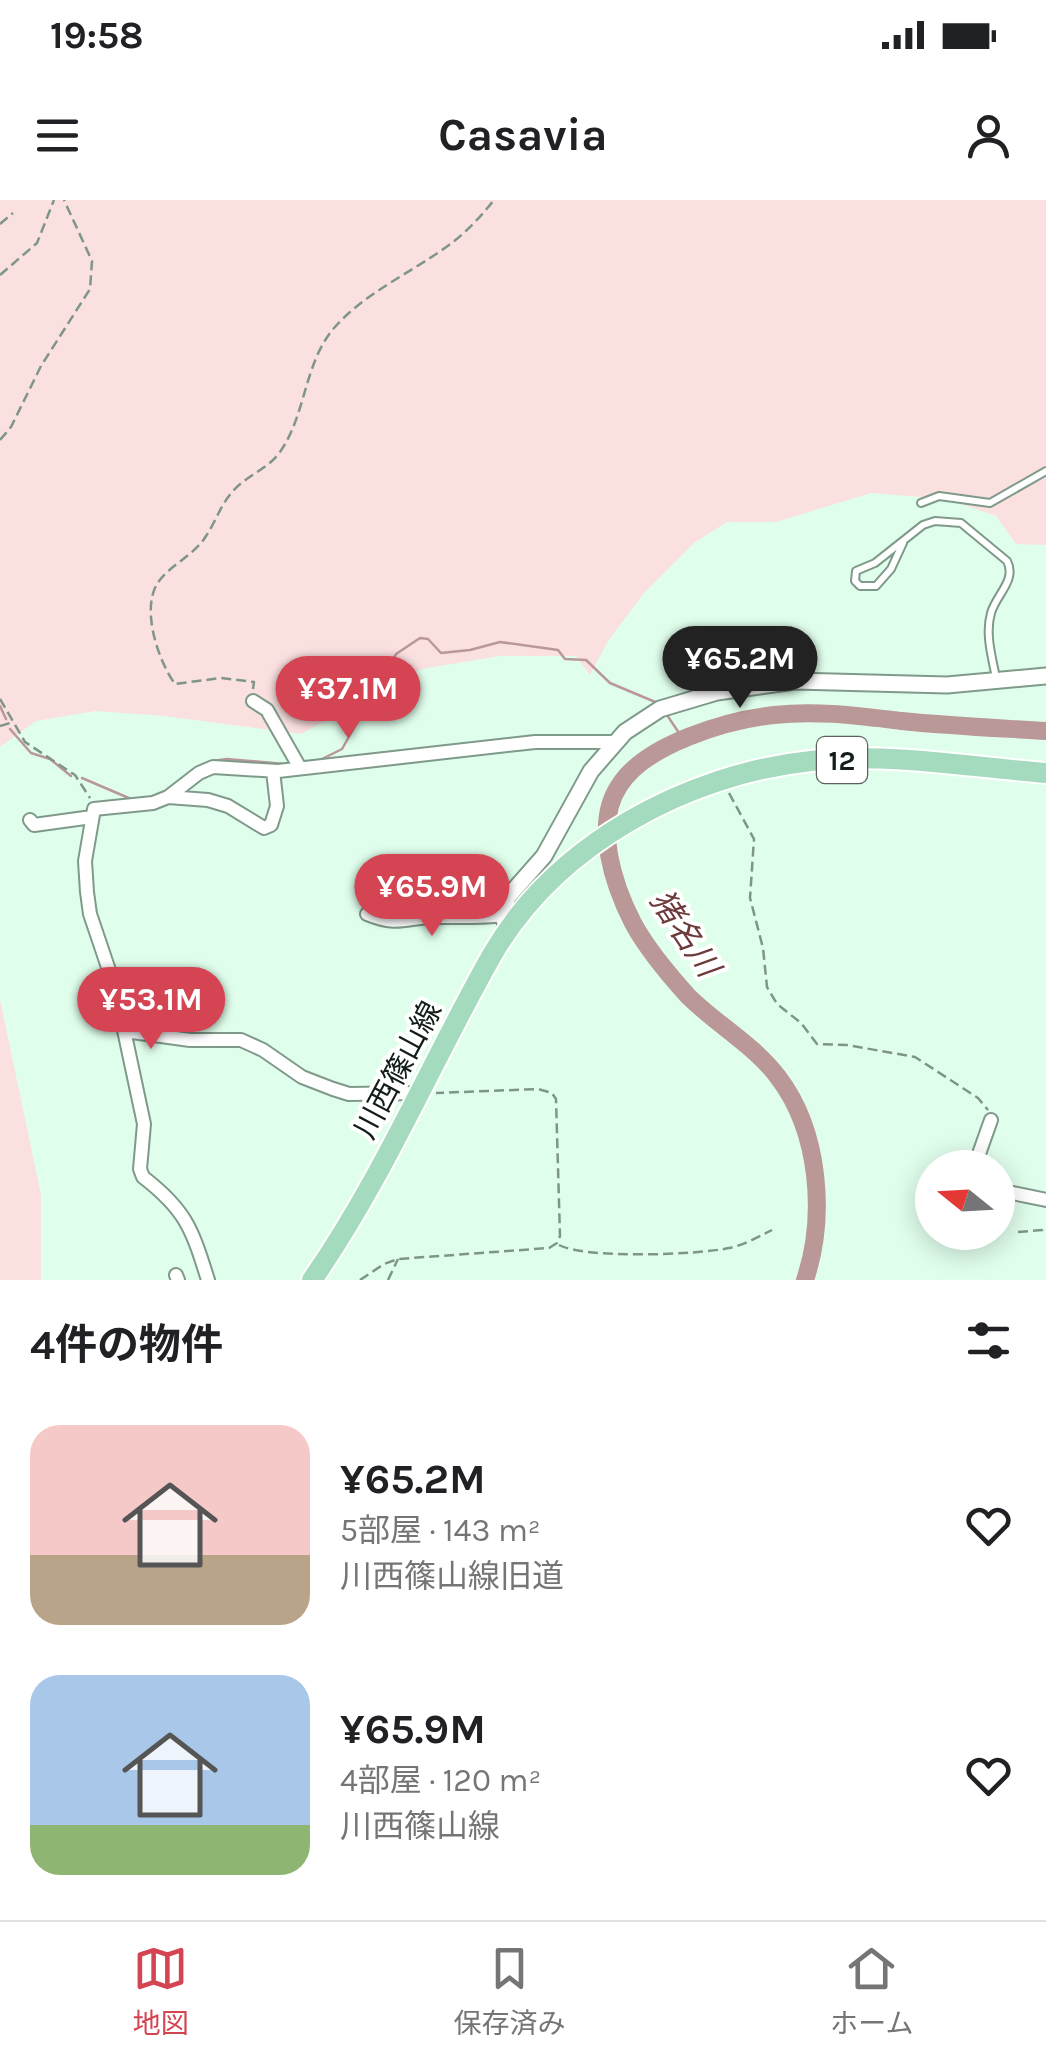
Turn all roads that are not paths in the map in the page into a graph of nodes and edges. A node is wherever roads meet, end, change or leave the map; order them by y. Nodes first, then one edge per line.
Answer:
1 (1046, 471) edge
2 (921, 502) dead end
3 (902, 543) junction
4 (1046, 676) edge
5 (997, 682) junction
6 (253, 701) road end
7 (614, 742) junction
8 (298, 765) junction
9 (274, 770) junction
10 (1046, 773) edge
11 (168, 798) junction
12 (94, 813) junction
13 (30, 820) dead end
14 (367, 914) dead end
15 (507, 921) junction
16 (125, 1031) junction
17 (419, 1094) junction
18 (991, 1120) road end
19 (980, 1150) edge
20 (1015, 1194) edge
21 (1046, 1200) edge
22 (208, 1280) edge
23 (312, 1280) edge

1 - 2 lane
3 - 3 lane
3 - 5 lane
4 - 5 street
5 - 7 street
6 - 8 street
7 - 8 street
7 - 15 street
8 - 9 street
9 - 11 street
9 - 11 street
10 - 15 main road, 川西篠山線 / 12
11 - 12 street
12 - 13 street
12 - 16 street
14 - 15 street
15 - 17 main road, 川西篠山線 / 12
16 - 17 street
16 - 22 street
17 - 23 main road, 川西篠山線 / 12
18 - 19 street
20 - 21 street

